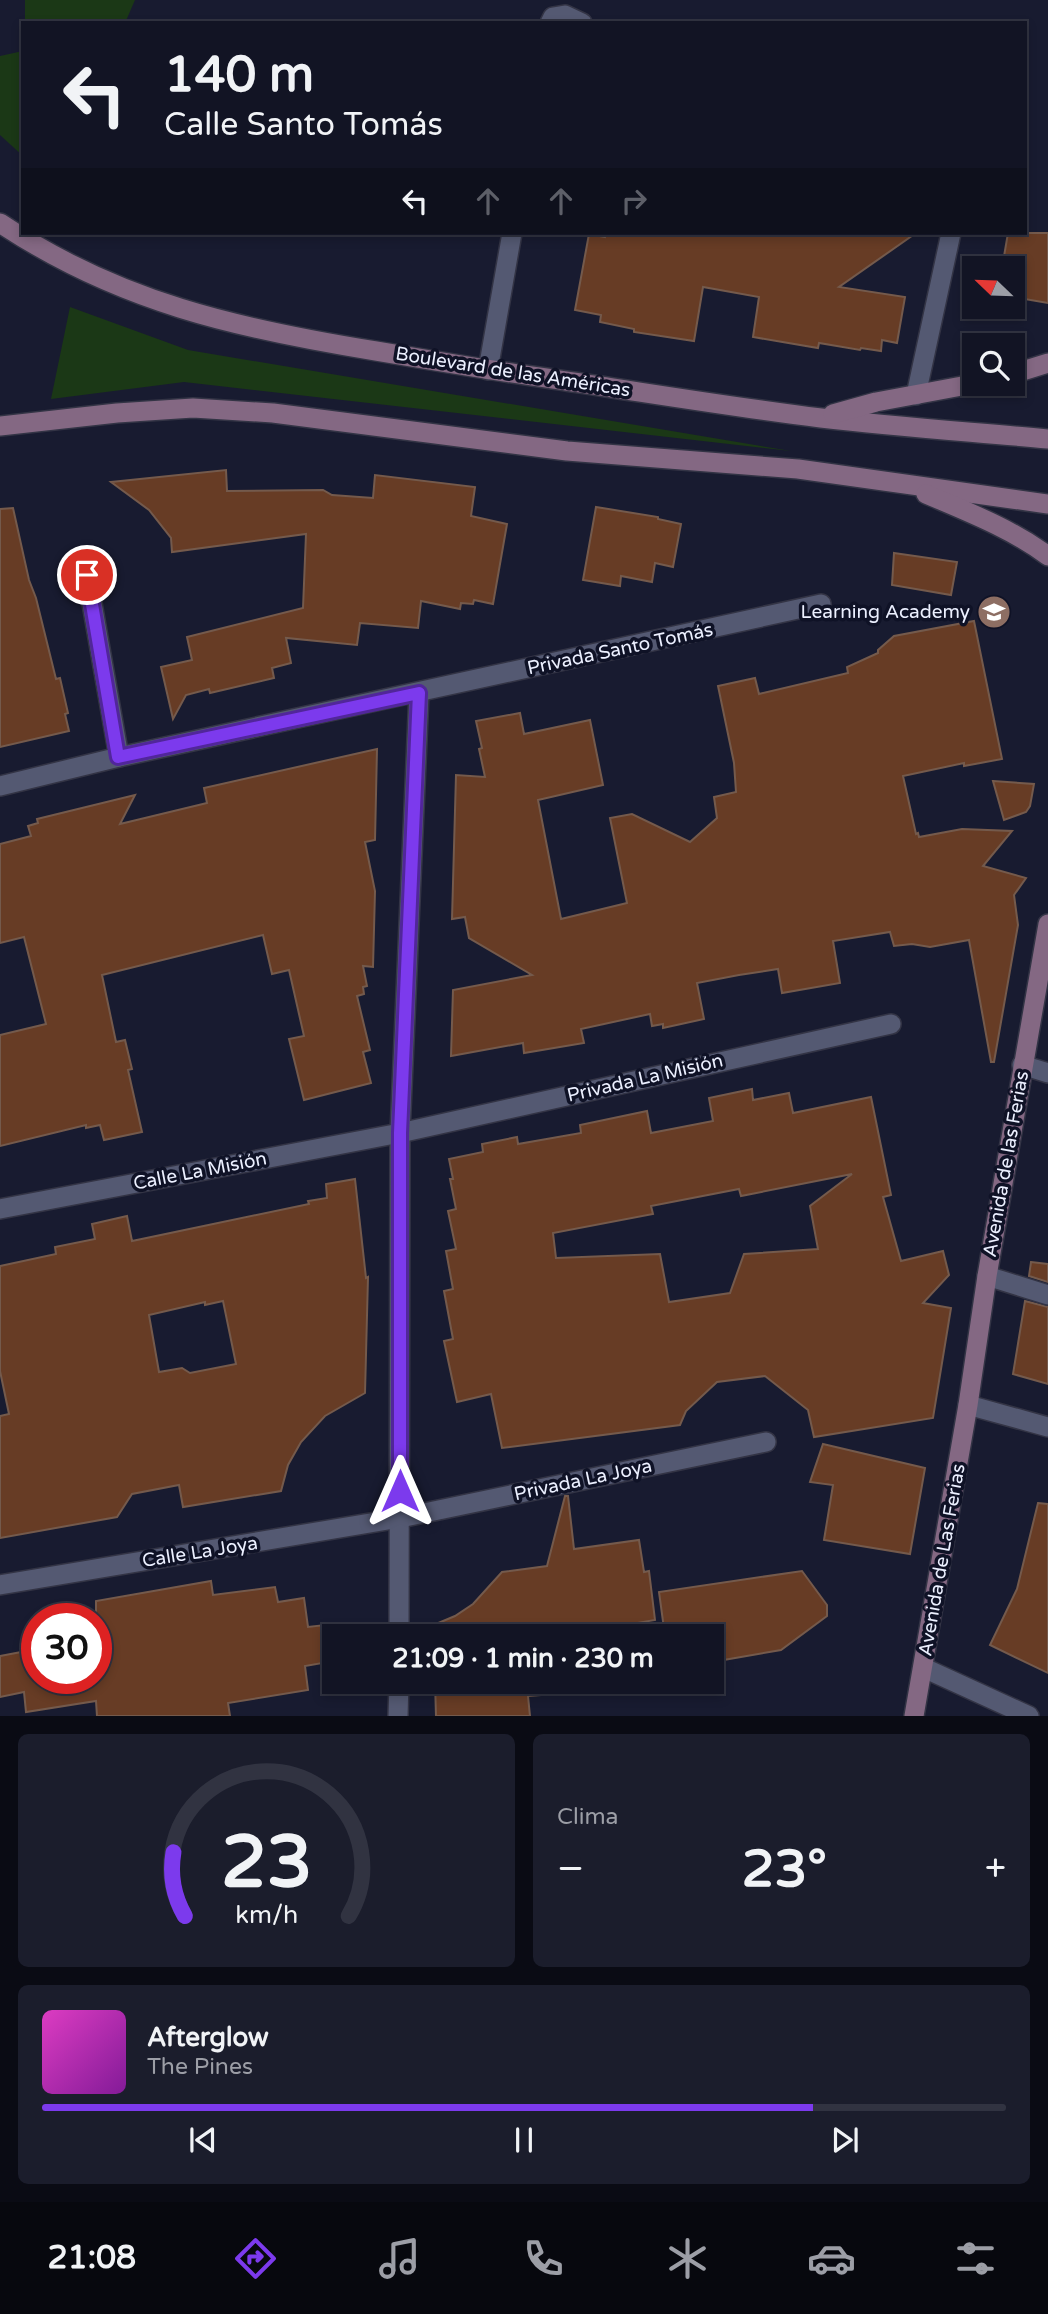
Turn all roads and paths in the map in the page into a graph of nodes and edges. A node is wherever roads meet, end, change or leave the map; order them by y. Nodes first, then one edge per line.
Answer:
1 (551, 21) edge
2 (578, 21) edge
3 (0, 223) edge
4 (512, 235) edge
5 (951, 235) edge
6 (1048, 363) edge
7 (488, 370) junction
8 (1025, 370) edge
9 (962, 386) edge
10 (916, 395) junction
11 (822, 418) junction
12 (0, 426) edge
13 (1048, 439) edge
14 (903, 484) junction
15 (1048, 505) edge
16 (1048, 556) edge
17 (87, 575) dead end
18 (821, 604) dead end
19 (419, 693) junction
20 (118, 757) junction
21 (0, 786) edge
22 (1048, 924) edge
23 (891, 1024) dead end
24 (1023, 1065) junction
25 (1048, 1073) edge
26 (400, 1133) junction
27 (0, 1209) edge
28 (986, 1276) junction
29 (1048, 1294) edge
30 (968, 1405) junction
31 (1048, 1427) edge
32 (766, 1442) dead end
33 (400, 1518) junction
34 (0, 1585) edge
35 (399, 1624) edge
36 (924, 1668) junction
37 (399, 1694) edge
38 (398, 1716) edge
39 (914, 1716) edge
40 (1029, 1716) edge

1 - 2 street
3 - 7 main road, Boulevard de las Américas
4 - 7 street
5 - 10 street
6 - 8 main road
7 - 11 main road, Boulevard de las Américas
9 - 10 main road
10 - 11 main road
11 - 13 main road, Boulevard de las Américas
12 - 14 main road
14 - 15 main road
14 - 16 main road
17 - 20 street
18 - 19 street, Privada Santo Tomás
19 - 20 street, Privada Santo Tomás
19 - 26 street
20 - 21 street, Privada Santo Tomás
22 - 24 main road, Avenida de las Ferias
23 - 26 street, Privada La Misión
24 - 25 street
24 - 28 main road, Avenida de las Ferias
26 - 27 street, Calle La Misión
26 - 33 street
28 - 29 street
28 - 30 main road, Avenida de las Ferias
30 - 31 street
30 - 36 main road, Avenida de Las Ferias
32 - 33 street, Privada La Joya
33 - 34 street, Calle La Joya
33 - 35 street
36 - 39 main road, Avenida de Las Ferias
36 - 40 street
37 - 38 street

